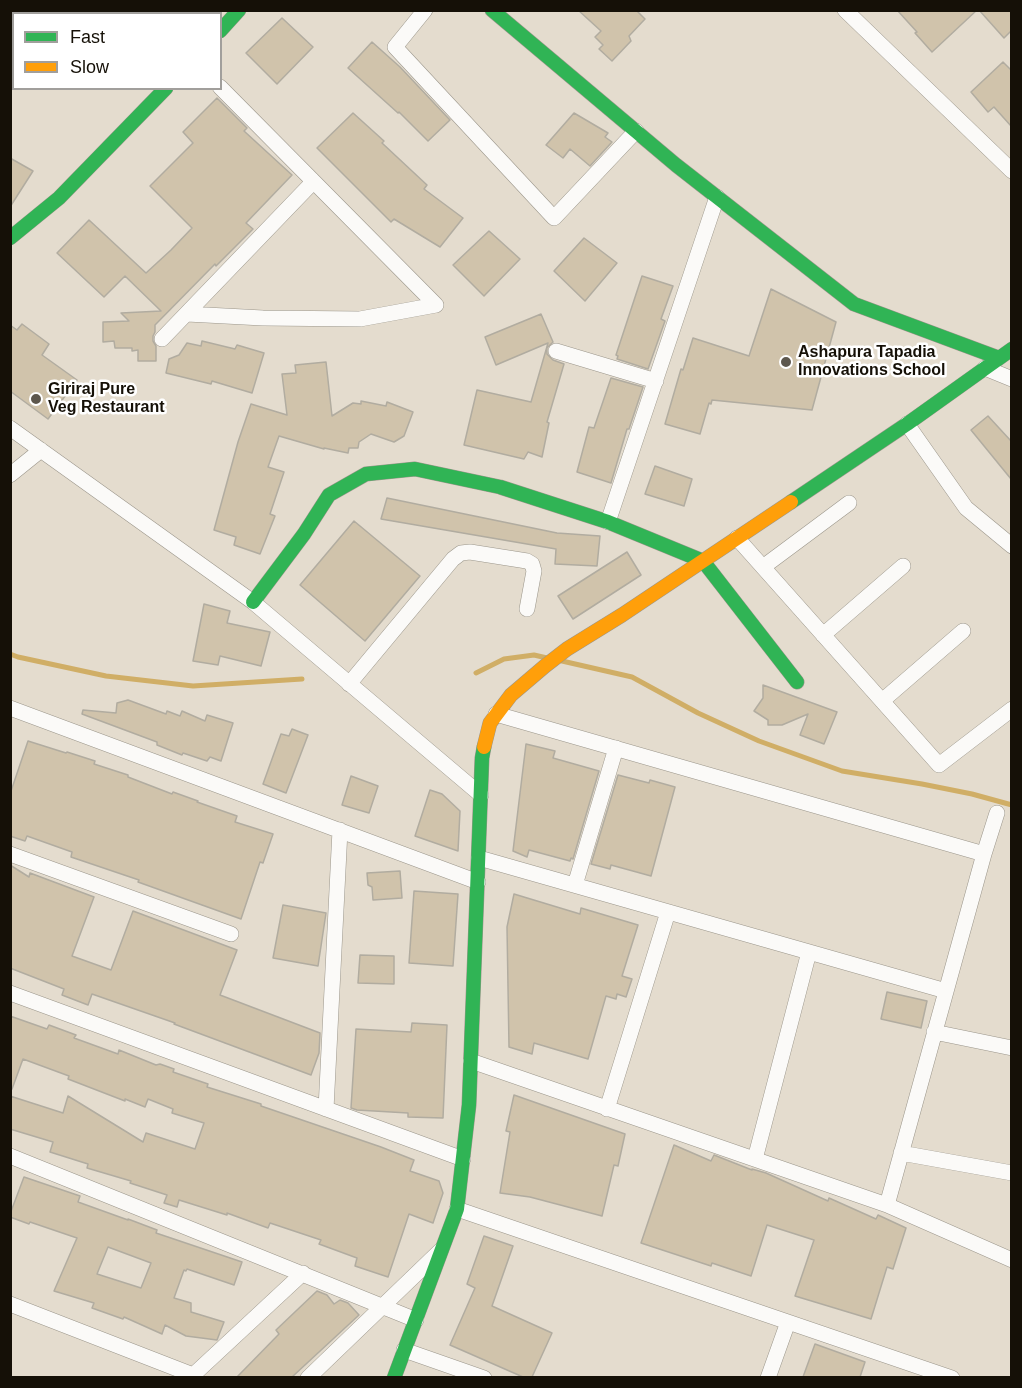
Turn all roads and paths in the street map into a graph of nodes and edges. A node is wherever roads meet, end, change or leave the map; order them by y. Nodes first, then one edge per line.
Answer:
1 (239, 10) edge
2 (425, 10) edge
3 (492, 10) edge
4 (850, 13) edge
5 (222, 29) edge
6 (222, 89) edge
7 (164, 90) edge
8 (636, 132) junction
9 (1011, 171) edge
10 (313, 182) junction
11 (717, 197) junction
12 (11, 238) edge
13 (186, 314) junction
14 (162, 339) dead end
15 (1011, 349) edge
16 (556, 351) dead end
17 (999, 358) junction
18 (985, 368) junction
19 (1011, 380) edge
20 (656, 381) junction
21 (908, 424) junction
22 (10, 428) edge
23 (41, 450) junction
24 (10, 475) edge
25 (849, 503) dead end
26 (608, 522) junction
27 (737, 538) junction
28 (1011, 546) edge
29 (703, 561) junction
30 (903, 566) dead end
31 (763, 567) junction
32 (253, 602) junction
33 (527, 609) dead end
34 (963, 631) dead end
35 (823, 635) junction
36 (797, 682) dead end
37 (349, 684) junction
38 (882, 701) junction
39 (11, 709) edge
40 (1011, 710) edge
41 (496, 714) junction
42 (616, 748) junction
43 (481, 795) junction
44 (997, 813) dead end
45 (340, 830) junction
46 (10, 854) edge
47 (984, 854) junction
48 (478, 858) junction
49 (478, 882) junction
50 (574, 885) junction
51 (668, 912) junction
52 (231, 933) dead end
53 (809, 952) junction
54 (946, 991) junction
55 (10, 993) edge
56 (934, 1032) junction
57 (1011, 1048) edge
58 (471, 1061) junction
59 (608, 1108) junction
60 (326, 1109) junction
61 (901, 1153) junction
62 (10, 1156) edge
63 (463, 1159) junction
64 (755, 1159) junction
65 (1011, 1173) edge
66 (886, 1205) junction
67 (457, 1209) junction
68 (442, 1248) junction
69 (1011, 1260) edge
70 (303, 1273) junction
71 (10, 1304) edge
72 (383, 1305) junction
73 (416, 1320) junction
74 (788, 1322) junction
75 (404, 1350) junction
76 (191, 1376) edge
77 (308, 1377) edge
78 (394, 1377) edge
79 (484, 1377) edge
80 (768, 1377) edge
81 (952, 1377) edge

1 - 5 street
2 - 8 street
3 - 8 street
4 - 9 street
6 - 10 street
7 - 12 street
8 - 11 street
10 - 13 street
10 - 13 street
11 - 17 street
11 - 20 street
13 - 14 street
15 - 17 street
16 - 20 street
17 - 18 street
18 - 19 street
18 - 21 street
20 - 26 street
21 - 27 street
21 - 28 street
22 - 23 street
23 - 24 street
23 - 32 street
25 - 31 street
26 - 29 street
26 - 32 street
27 - 29 street
27 - 31 street
29 - 36 street
29 - 41 street
30 - 35 street
31 - 35 street
32 - 37 street
33 - 37 street
34 - 38 street
35 - 38 street
37 - 43 street
38 - 40 street
39 - 45 street
41 - 42 street
41 - 43 street
42 - 47 street
42 - 50 street
43 - 48 street
44 - 47 street
45 - 49 street
45 - 60 street
46 - 52 street
47 - 54 street
48 - 49 street
48 - 50 street
49 - 58 street
50 - 51 street
51 - 53 street
51 - 59 street
53 - 54 street
53 - 64 street
54 - 56 street
55 - 60 street
56 - 57 street
56 - 61 street
58 - 59 street
58 - 63 street
59 - 64 street
60 - 63 street
61 - 65 street
61 - 66 street
62 - 70 street
63 - 67 street
64 - 66 street
66 - 69 street
67 - 68 street
67 - 74 street
68 - 72 street
68 - 73 street
70 - 72 street
70 - 76 street
71 - 76 street
72 - 73 street
72 - 77 street
73 - 75 street
74 - 80 street
74 - 81 street
75 - 78 street
75 - 79 street

